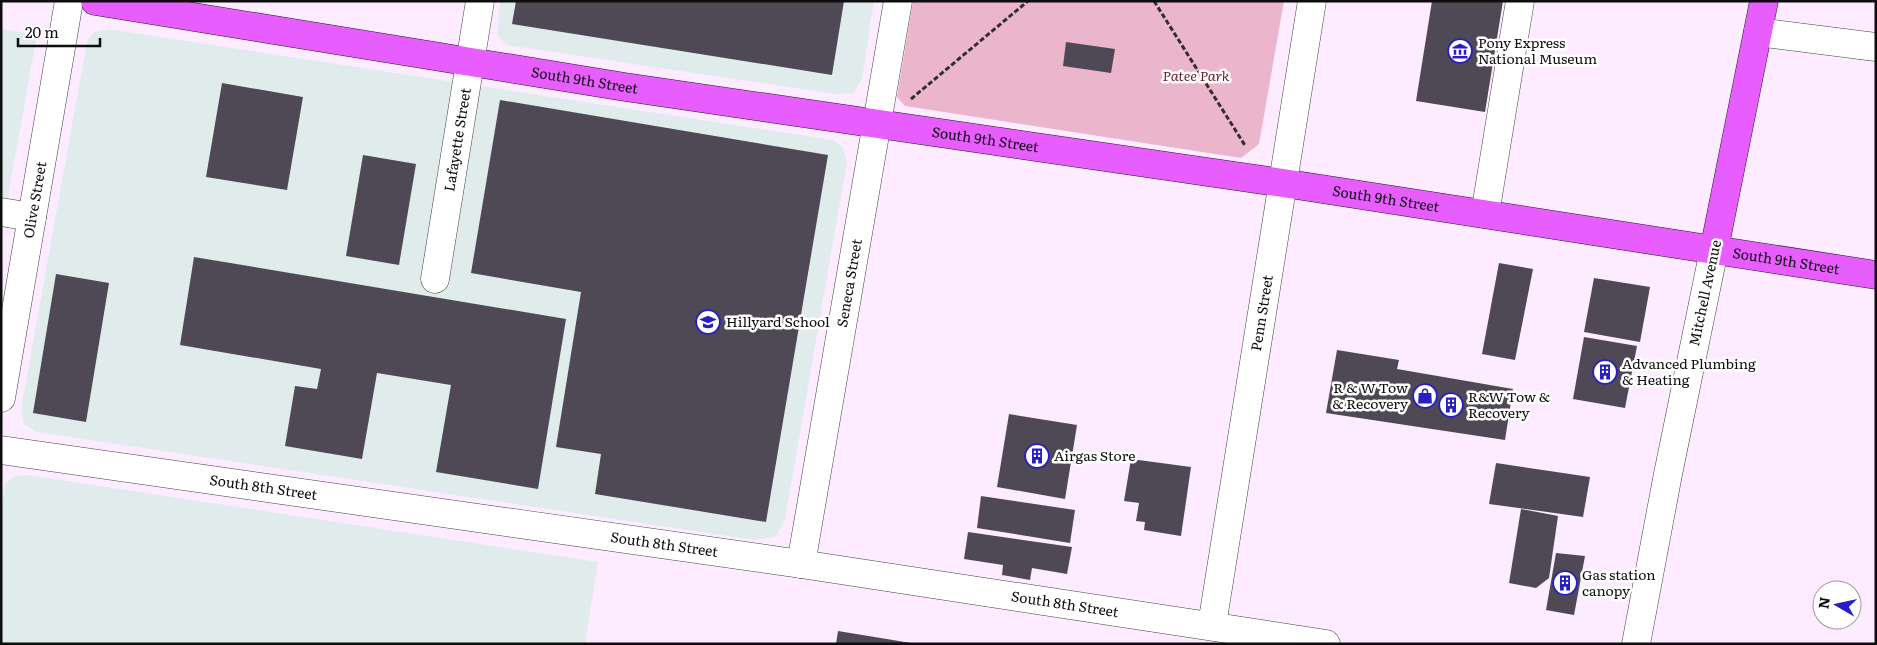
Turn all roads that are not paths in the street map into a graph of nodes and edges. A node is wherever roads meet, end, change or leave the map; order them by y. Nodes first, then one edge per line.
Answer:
1 (69, 1) edge
2 (95, 1) edge
3 (480, 1) edge
4 (898, 1) edge
5 (1312, 1) edge
6 (1520, 1) edge
7 (1764, 1) edge
8 (1758, 32) junction
9 (1876, 47) edge
10 (470, 62) junction
11 (877, 124) junction
12 (1283, 183) junction
13 (1, 212) edge
14 (1485, 214) junction
15 (32, 217) junction
16 (1714, 250) junction
17 (1876, 275) edge
18 (435, 279) dead end
19 (1, 398) edge
20 (1, 450) edge
21 (801, 564) junction
22 (1212, 625) junction
23 (1326, 644) edge
24 (1636, 644) edge

1 - 15 street, Olive Street
2 - 10 main road, South 9th Street
3 - 10 street, Lafayette Street
4 - 11 street, Seneca Street
5 - 12 street, Penn Street
6 - 14 street
7 - 8 main road, Mitchell Avenue
8 - 9 street
8 - 16 main road, Mitchell Avenue
10 - 11 main road, South 9th Street
10 - 18 street, Lafayette Street
11 - 12 main road, South 9th Street
11 - 21 street, Seneca Street
12 - 14 main road, South 9th Street
12 - 22 street, Penn Street
13 - 15 street
14 - 16 main road, South 9th Street
15 - 19 street, Olive Street
16 - 17 main road, South 9th Street
16 - 24 street, Mitchell Avenue
20 - 21 street, South 8th Street
21 - 22 street, South 8th Street
22 - 23 street, South 8th Street

